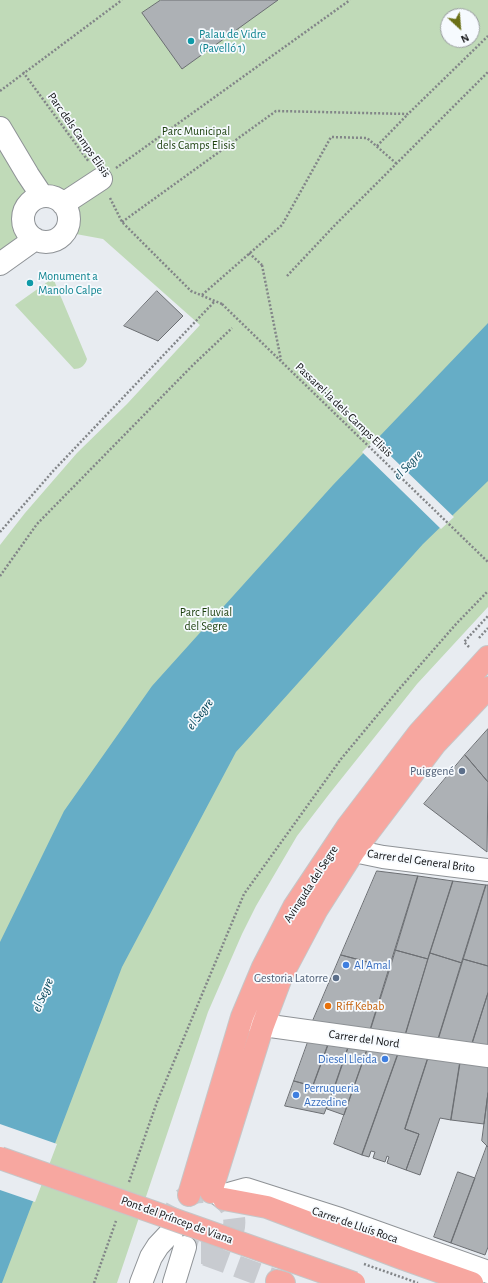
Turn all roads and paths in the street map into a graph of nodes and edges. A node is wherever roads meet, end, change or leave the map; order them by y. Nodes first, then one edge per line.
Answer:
1 (122, 0) edge
2 (350, 0) edge
3 (488, 36) edge
4 (23, 72) junction
5 (488, 72) edge
6 (0, 91) edge
7 (408, 114) junction
8 (0, 128) edge
9 (377, 146) junction
10 (397, 164) junction
11 (95, 183) junction
12 (42, 196) junction
13 (65, 207) junction
14 (122, 222) junction
15 (35, 238) junction
16 (249, 253) junction
17 (0, 264) edge
18 (287, 276) dead end
19 (202, 296) junction
20 (215, 301) junction
21 (222, 304) joint
22 (232, 328) dead end
23 (281, 361) junction
24 (0, 532) edge
25 (488, 562) edge
26 (0, 576) edge
27 (488, 591) edge
28 (488, 616) edge
29 (479, 652) edge
30 (488, 688) edge
31 (354, 851) junction
32 (487, 868) edge
33 (242, 1017) junction
34 (263, 1025) junction
35 (488, 1056) edge
36 (0, 1158) edge
37 (128, 1185) dead end
38 (189, 1195) dead end
39 (218, 1196) junction
40 (118, 1215) dead end
41 (488, 1272) edge
42 (94, 1283) edge
43 (141, 1283) edge
44 (174, 1283) edge
45 (354, 1283) edge
46 (472, 1283) edge

1 - 4 path
2 - 11 path
3 - 7 path
4 - 6 path
4 - 11 path, Parc dels Camps Elisis
5 - 10 path
7 - 9 path
7 - 14 path
8 - 12 street
9 - 10 path
9 - 16 path
10 - 18 path
11 - 13 street
11 - 14 path, Parc dels Camps Elisis
12 - 13 street
12 - 15 street
13 - 15 street
14 - 19 path, Parc dels Camps Elisis
15 - 17 street
16 - 19 path
16 - 23 path, bridge
19 - 20 path, Parc dels Camps Elisis
20 - 21 path, Parc dels Camps Elisis
20 - 24 path
21 - 23 path, Passarel·la dels Camps Elisis, bridge
22 - 26 path
23 - 25 path, Passarel·la dels Camps Elisis, bridge
27 - 37 path
28 - 29 path
29 - 33 main road, Avinguda del Segre
30 - 31 main road, Avinguda del Segre
31 - 32 street, Carrer del General Brito
31 - 34 main road, Avinguda del Segre
33 - 34 street, Carrer del Nord
33 - 38 main road, Avinguda del Segre
34 - 35 street, Carrer del Nord
34 - 39 main road, Avinguda del Segre
36 - 45 main road, Pont del Príncep de Viana, bridge
39 - 41 street, Carrer de Lluís Roca
39 - 46 main road
40 - 42 path
43 - 44 street

